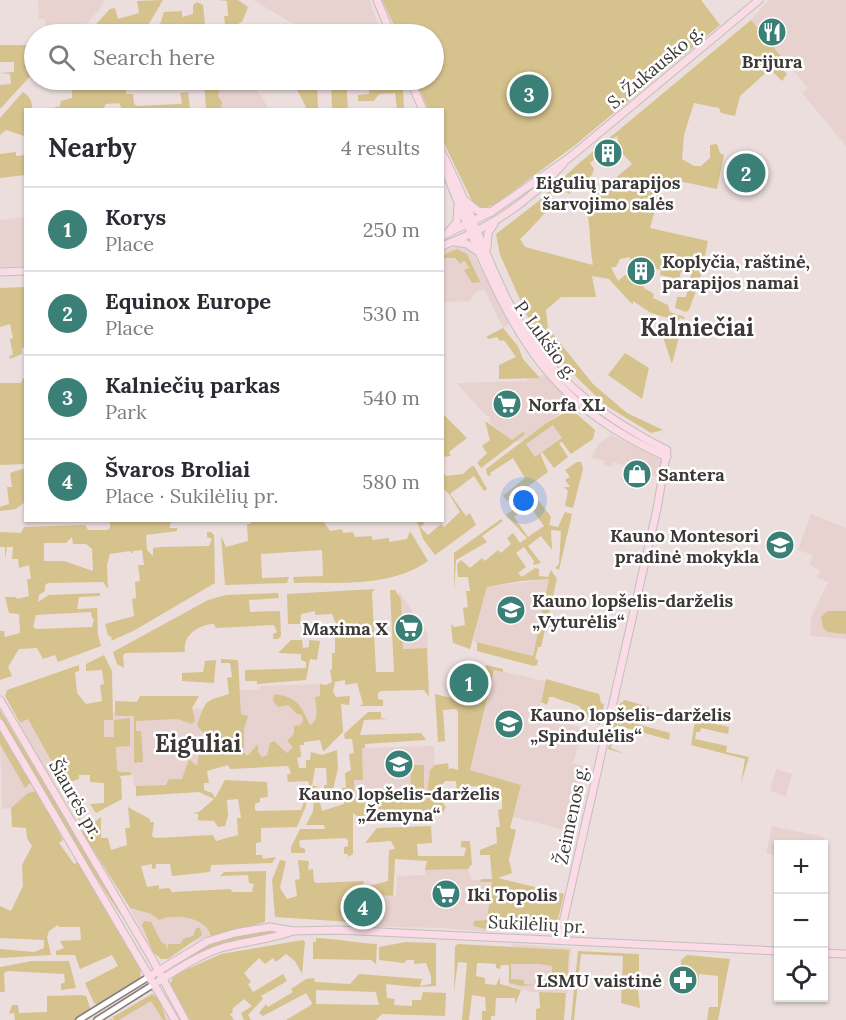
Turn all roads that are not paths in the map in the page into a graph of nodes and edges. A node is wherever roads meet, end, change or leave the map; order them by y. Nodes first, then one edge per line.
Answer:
1 (377, 0) edge
2 (759, 0) edge
3 (387, 24) edge
4 (414, 90) edge
5 (422, 108) edge
6 (444, 158) edge
7 (569, 158) junction
8 (444, 164) edge
9 (462, 202) junction
10 (491, 212) junction
11 (495, 221) junction
12 (471, 224) junction
13 (475, 233) junction
14 (444, 235) edge
15 (455, 242) junction
16 (444, 245) edge
17 (483, 251) junction
18 (24, 272) edge
19 (0, 273) edge
20 (667, 454) joint
21 (0, 700) edge
22 (0, 723) edge
23 (126, 913) junction
24 (117, 919) junction
25 (293, 931) junction
26 (559, 940) junction
27 (774, 951) edge
28 (828, 953) edge
29 (846, 954) edge
30 (158, 970) junction
31 (150, 976) junction
32 (163, 979) junction
33 (154, 984) junction
34 (79, 1020) edge
35 (97, 1020) edge
36 (175, 1020) edge
37 (185, 1020) edge

1 - 3 main road
2 - 7 main road, S. Žukausko g.
4 - 5 main road
6 - 9 main road, P. Lukšio g.
7 - 10 main road, S. Žukausko g.
7 - 11 main road, S. Žukausko g.
8 - 9 main road, P. Lukšio g.
9 - 10 main road
9 - 12 main road, P. Lukšio g.
9 - 14 main road
10 - 12 main road, S. Žukausko g.
11 - 13 main road, S. Žukausko g.
11 - 17 main road
12 - 13 main road, P. Lukšio g.
12 - 14 main road, S. Žukausko g.
13 - 15 main road, S. Žukausko g.
13 - 17 main road, P. Lukšio g.
15 - 16 main road, S. Žukausko g.
15 - 17 main road
17 - 20 main road, P. Lukšio g.
18 - 19 main road
20 - 26 main road, Žeimenos g.
21 - 23 main road, Šiaurės pr.
22 - 24 main road, Šiaurės pr.
23 - 24 main road
23 - 30 main road, Šiaurės pr.
24 - 31 main road, Šiaurės pr.
25 - 26 main road, Sukilėlių pr.
25 - 30 main road, Sukilėlių pr.
25 - 32 main road, Sukilėlių pr.
26 - 27 main road, Sukilėlių pr.
28 - 29 main road
30 - 31 main road, Sukilėlių pr.
30 - 32 main road, Šiaurės pr.
31 - 33 main road, Šiaurės pr.
31 - 34 street, Sukilėlių pr.
32 - 33 main road, Sukilėlių pr.
32 - 37 main road, Šiaurės pr.
33 - 35 street, Sukilėlių pr.
33 - 36 main road, Šiaurės pr.

